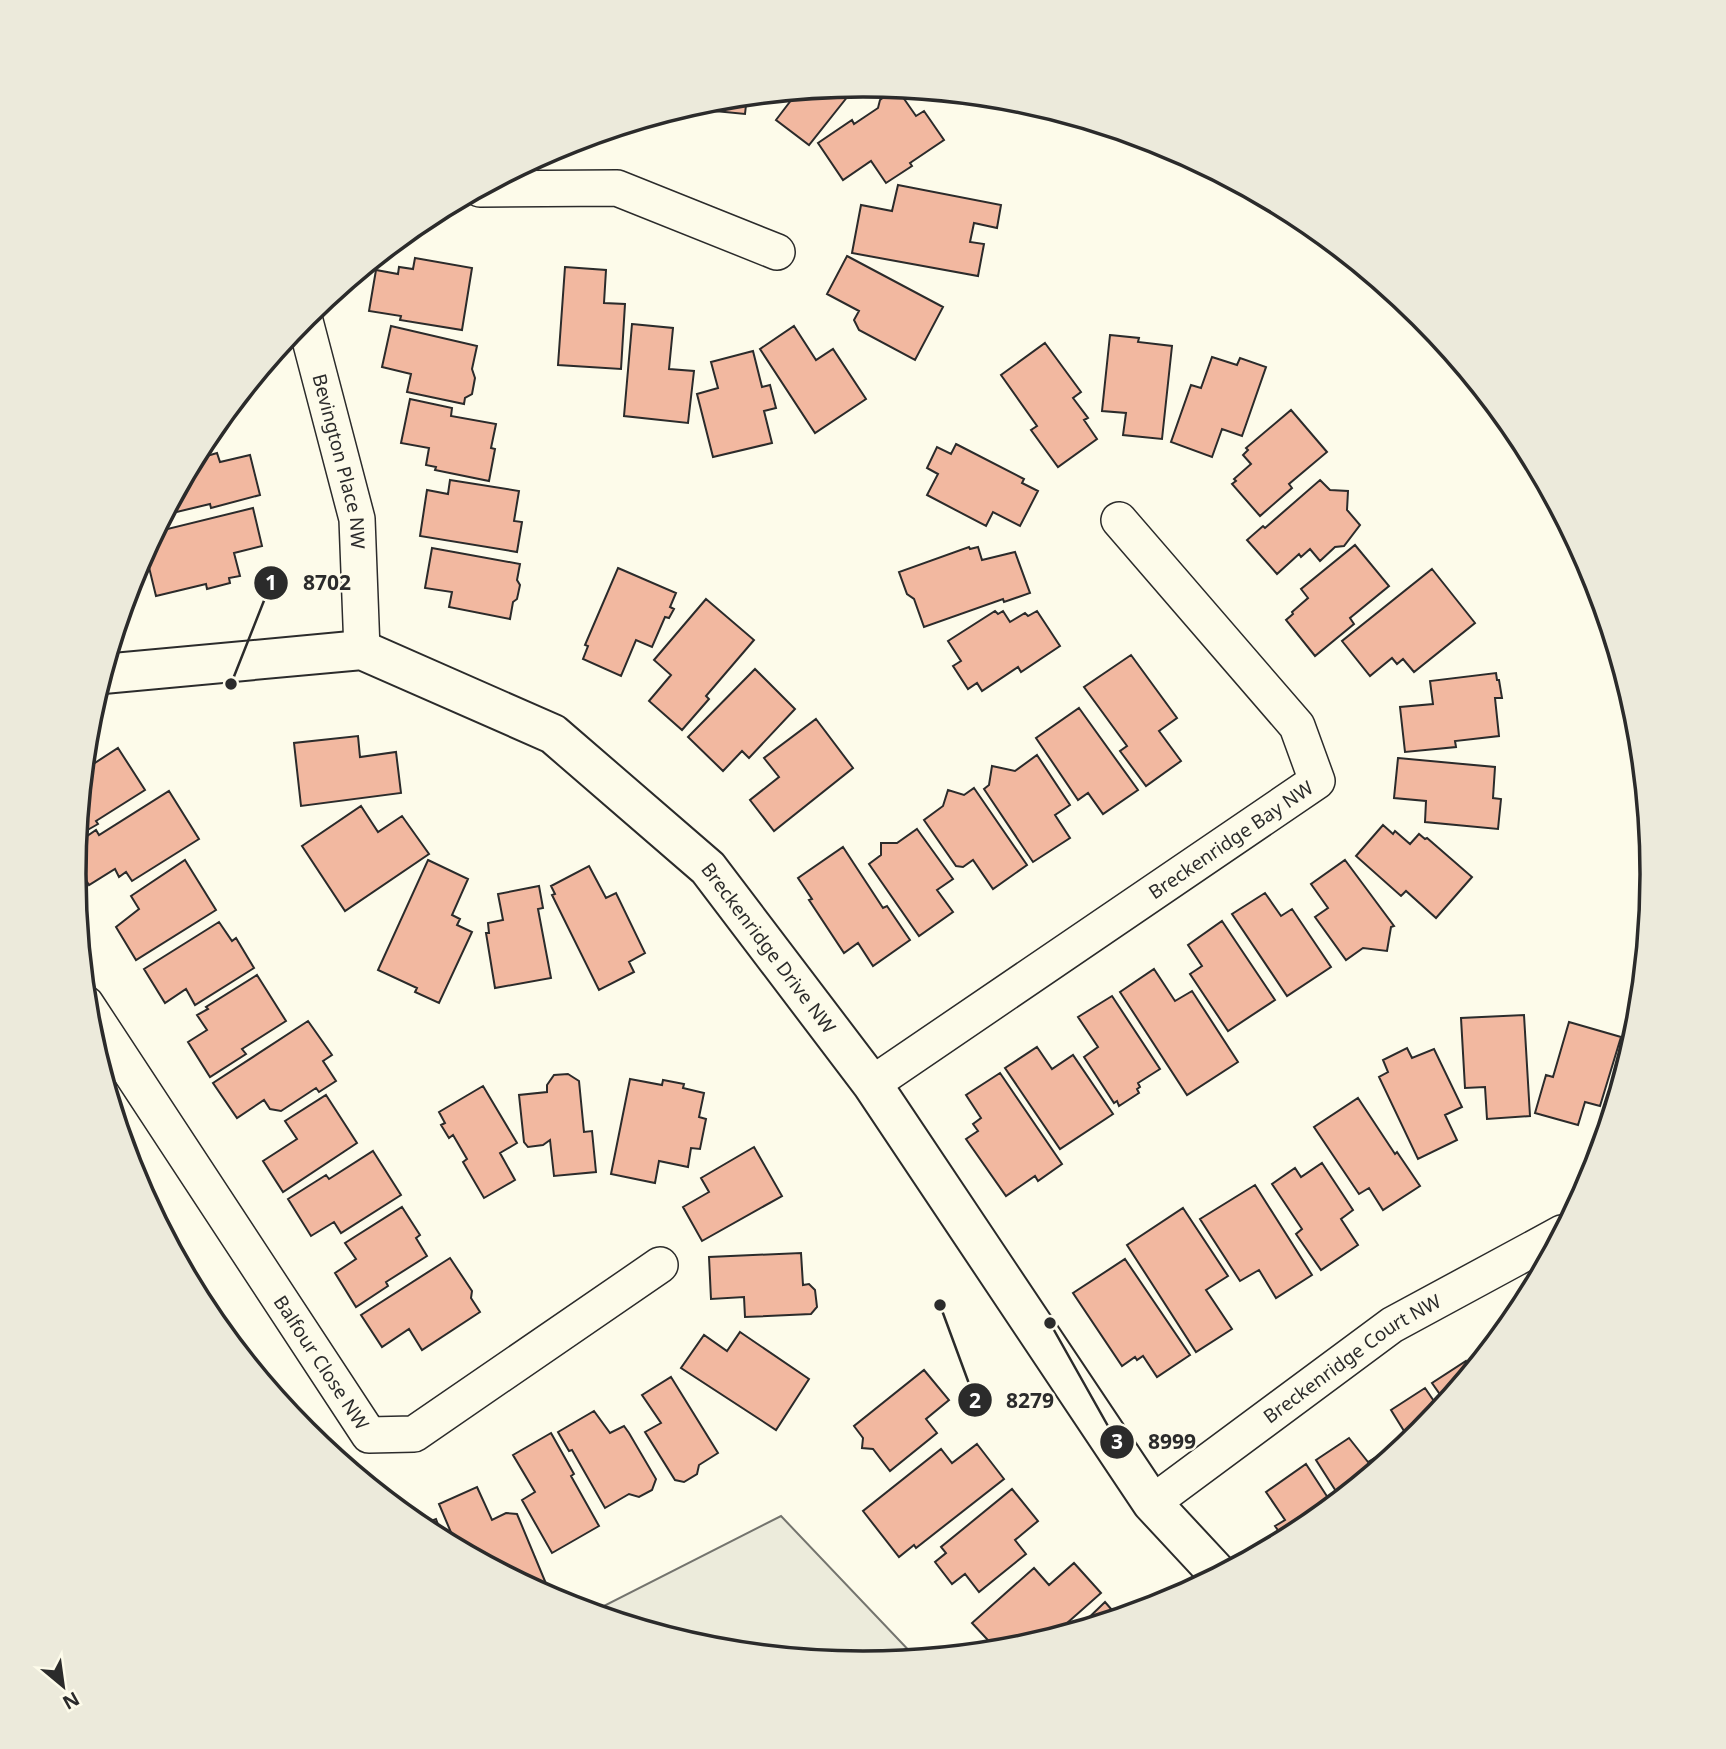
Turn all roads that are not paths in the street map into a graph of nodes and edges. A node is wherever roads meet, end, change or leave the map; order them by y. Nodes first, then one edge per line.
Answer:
1 (498, 188) edge
2 (777, 252) dead end
3 (308, 331) edge
4 (1119, 520) dead end
5 (362, 650) junction
6 (112, 673) edge
7 (101, 1026) edge
8 (872, 1084) junction
9 (1548, 1241) edge
10 (660, 1265) dead end
11 (1152, 1503) junction
12 (1213, 1569) edge

1 - 2 street
3 - 5 street, Bevington Place NW
4 - 8 street, Breckenridge Bay NW
5 - 6 street, Breckenridge Drive NW
5 - 8 street, Breckenridge Drive NW
7 - 10 street, Balfour Close NW
8 - 11 street, Breckenridge Drive NW
9 - 11 street, Breckenridge Court NW
11 - 12 street, Breckenridge Drive NW

